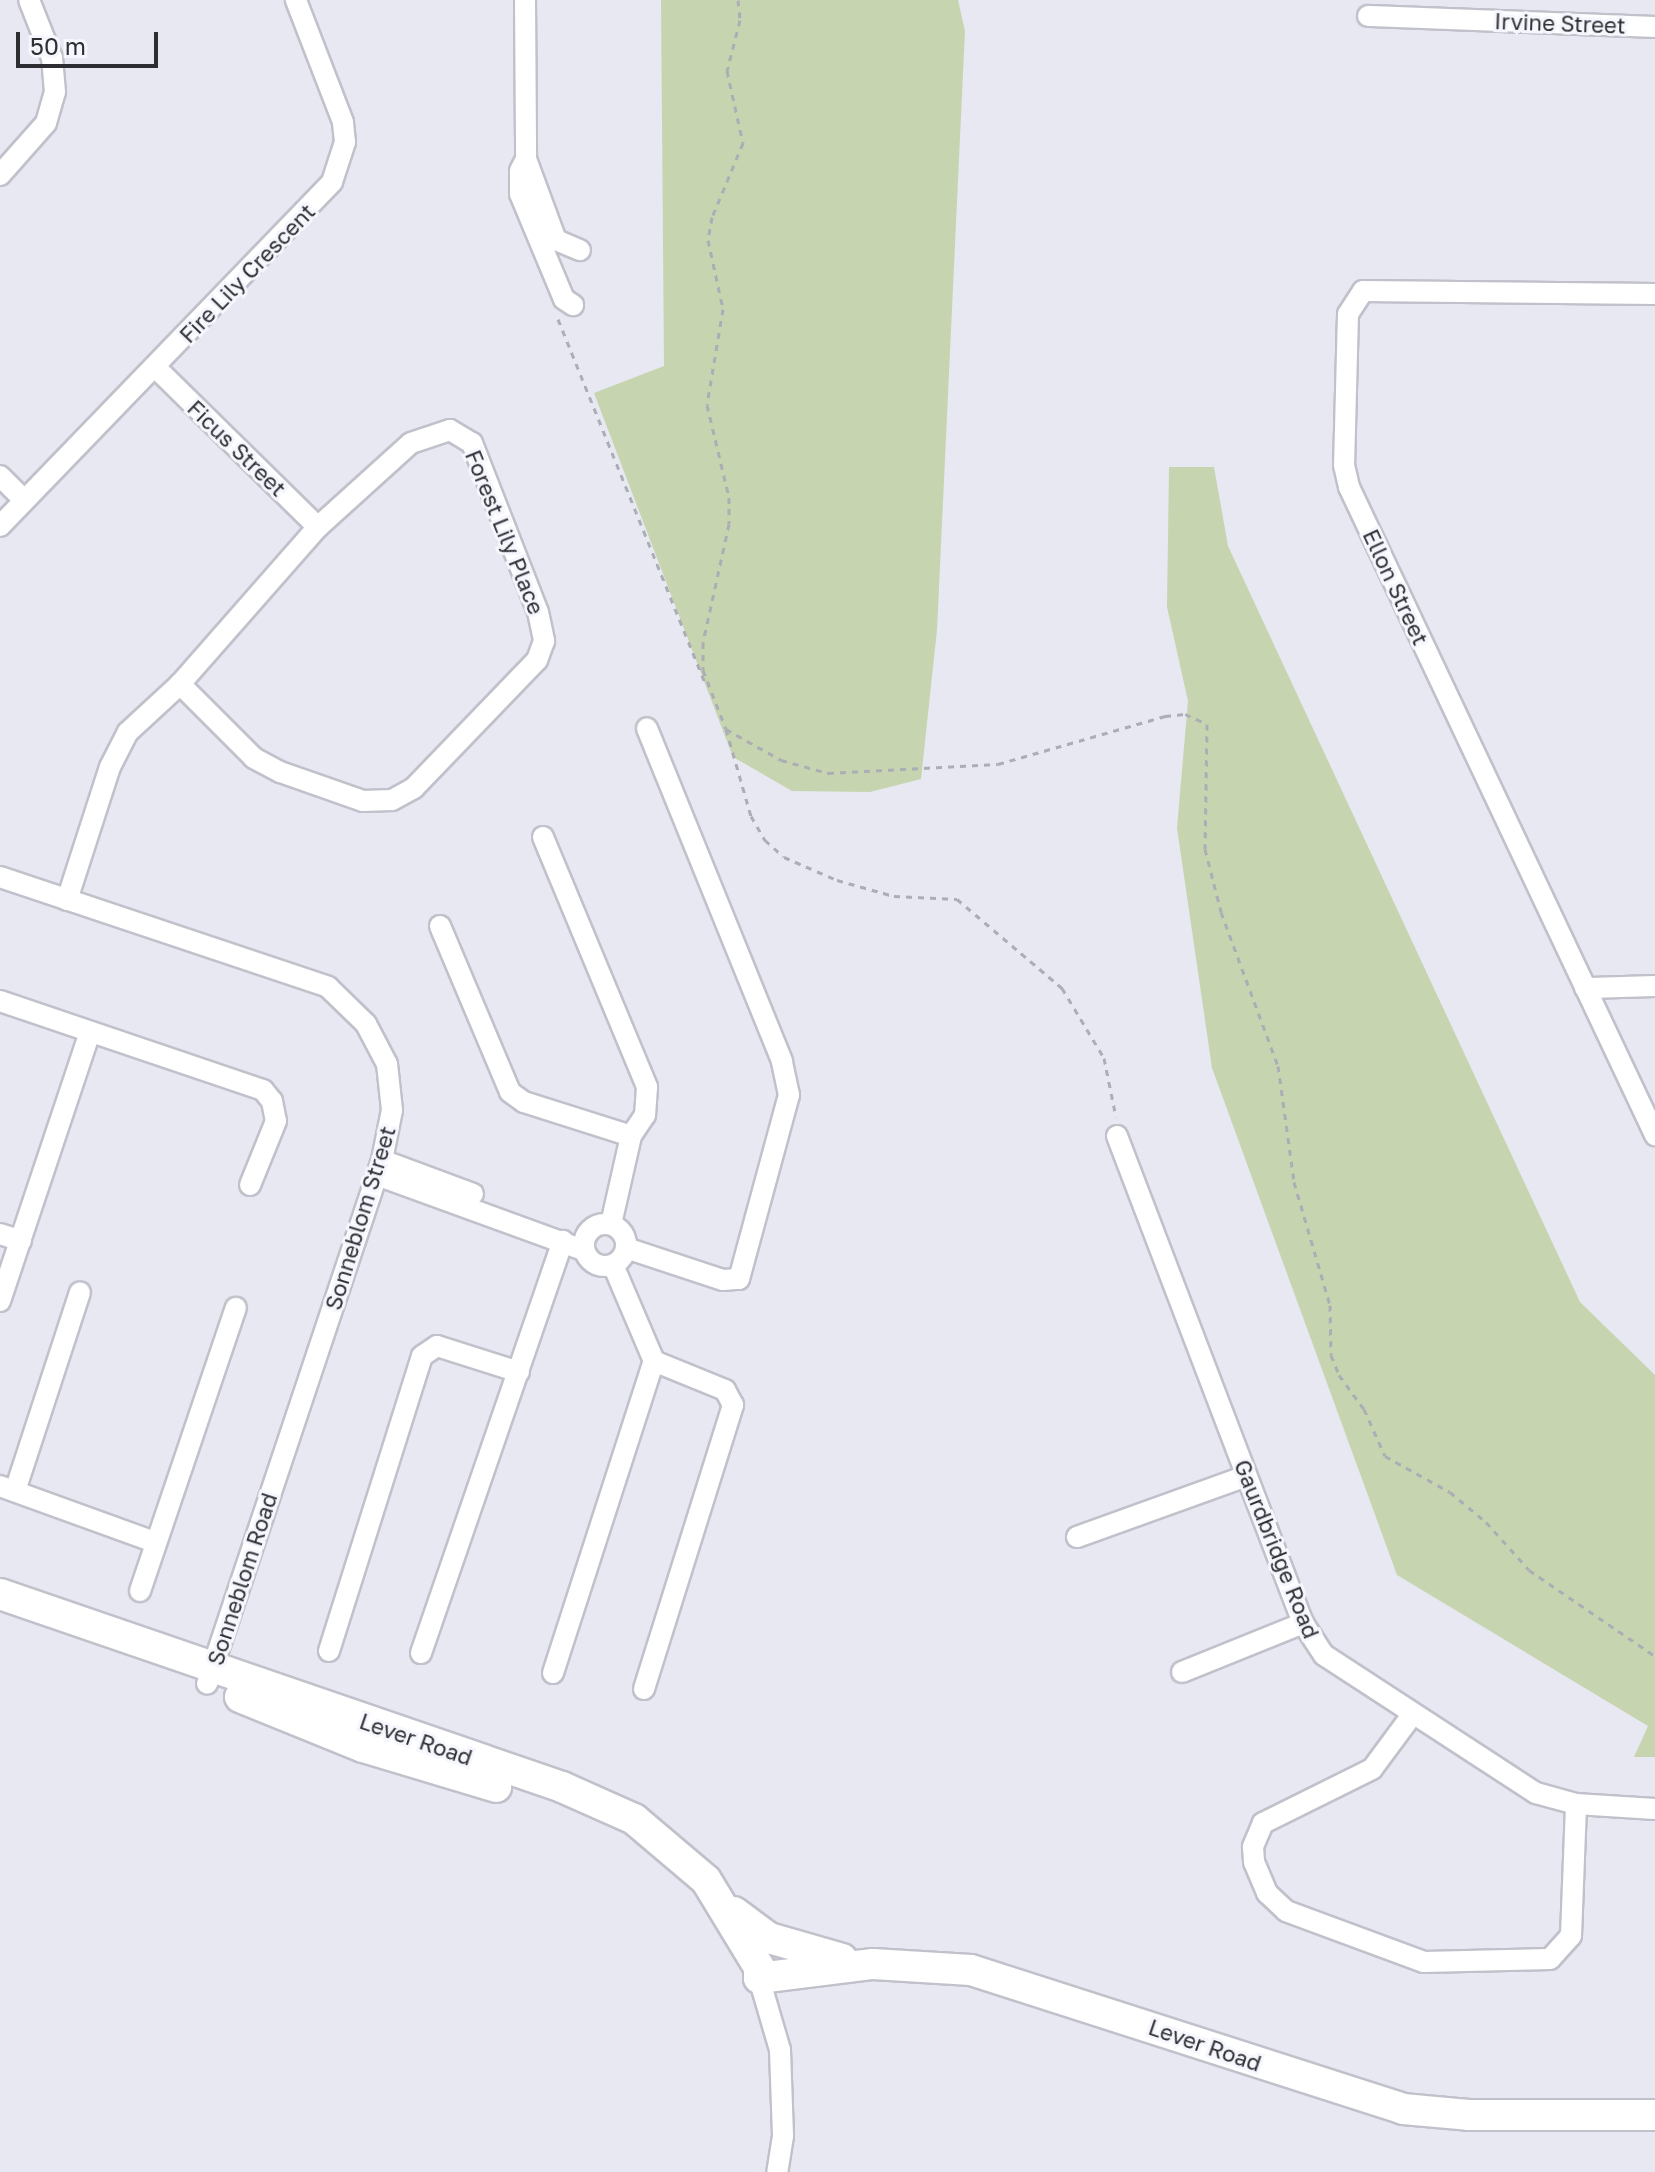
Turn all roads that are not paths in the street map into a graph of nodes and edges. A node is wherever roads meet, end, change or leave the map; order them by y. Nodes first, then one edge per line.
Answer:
1 (29, 0) edge
2 (296, 0) edge
3 (525, 0) edge
4 (1368, 16) dead end
5 (1655, 27) edge
6 (526, 159) junction
7 (0, 175) edge
8 (580, 250) dead end
9 (1655, 294) edge
10 (564, 309) road end
11 (156, 368) junction
12 (0, 476) edge
13 (23, 499) junction
14 (0, 526) edge
15 (318, 527) junction
16 (180, 684) junction
17 (647, 728) dead end
18 (543, 837) dead end
19 (0, 877) edge
20 (67, 900) junction
21 (440, 926) dead end
22 (1655, 986) edge
23 (1585, 988) junction
24 (0, 1001) edge
25 (90, 1032) junction
26 (1655, 1135) edge
27 (631, 1136) junction
28 (1117, 1136) road end
29 (380, 1168) junction
30 (250, 1185) dead end
31 (452, 1194) junction
32 (611, 1224) junction
33 (0, 1234) edge
34 (21, 1241) junction
35 (563, 1241) junction
36 (584, 1243) junction
37 (626, 1248) junction
38 (613, 1265) junction
39 (80, 1292) dead end
40 (0, 1301) edge
41 (236, 1308) dead end
42 (654, 1361) junction
43 (519, 1372) junction
44 (277, 1473) joint
45 (1246, 1476) junction
46 (7, 1488) edge
47 (1077, 1537) dead end
48 (155, 1542) junction
49 (140, 1591) dead end
50 (0, 1594) edge
51 (0, 1609) edge
52 (1303, 1623) junction
53 (329, 1651) dead end
54 (421, 1653) dead end
55 (1182, 1672) dead end
56 (553, 1673) dead end
57 (210, 1674) junction
58 (644, 1689) dead end
59 (1412, 1715) junction
60 (1576, 1804) junction
61 (1655, 1809) edge
62 (706, 1880) junction
63 (873, 1964) junction
64 (759, 1978) junction
65 (1655, 2115) edge
66 (777, 2172) edge

1 - 7 street
2 - 11 street, Fire Lily Crescent
3 - 6 street
4 - 5 street, Irvine Street
6 - 8 street
6 - 10 street
9 - 23 street, Ellon Street
11 - 13 street, Fire Lily Crescent
11 - 15 street, Ficus Street
12 - 13 street
13 - 14 street, Fire Lily Crescent
15 - 16 street, Forest Lily Place
15 - 16 street, Forest Lily Place
16 - 20 street, Forest Lily Place
17 - 37 street
18 - 27 street
19 - 20 street, Sonneblom Street
20 - 29 street, Sonneblom Street
21 - 27 street
22 - 23 street
23 - 26 street, Ellon Street
24 - 25 street
25 - 30 street
25 - 34 street
27 - 32 street
28 - 45 street, Gaurdbridge Road
29 - 31 street
29 - 44 street, Sonneblom Street
31 - 35 street
31 - 36 street
32 - 36 street
32 - 37 street
33 - 34 street
34 - 40 street
35 - 36 street
35 - 43 street
36 - 38 street
37 - 38 street
38 - 42 street
39 - 46 street
41 - 48 street
42 - 56 street
42 - 58 street
43 - 53 street
43 - 54 street
44 - 57 street, Sonneblom Road
45 - 47 street
45 - 52 street, Gaurdbridge Road
46 - 48 street
48 - 49 street
50 - 57 main road, Lever Road
51 - 57 main road, Lever Road
52 - 55 street
52 - 59 street, Gaurdbridge Road
57 - 62 main road, Lever Road
57 - 64 main road, Lever Road
59 - 60 street, Gaurdbridge Road
59 - 60 street
60 - 61 street, Gaurdbridge Road
62 - 63 main road
62 - 64 main road, Lever Road
63 - 64 main road, Lever Road
63 - 65 main road, Lever Road
64 - 66 street, Lever Road

